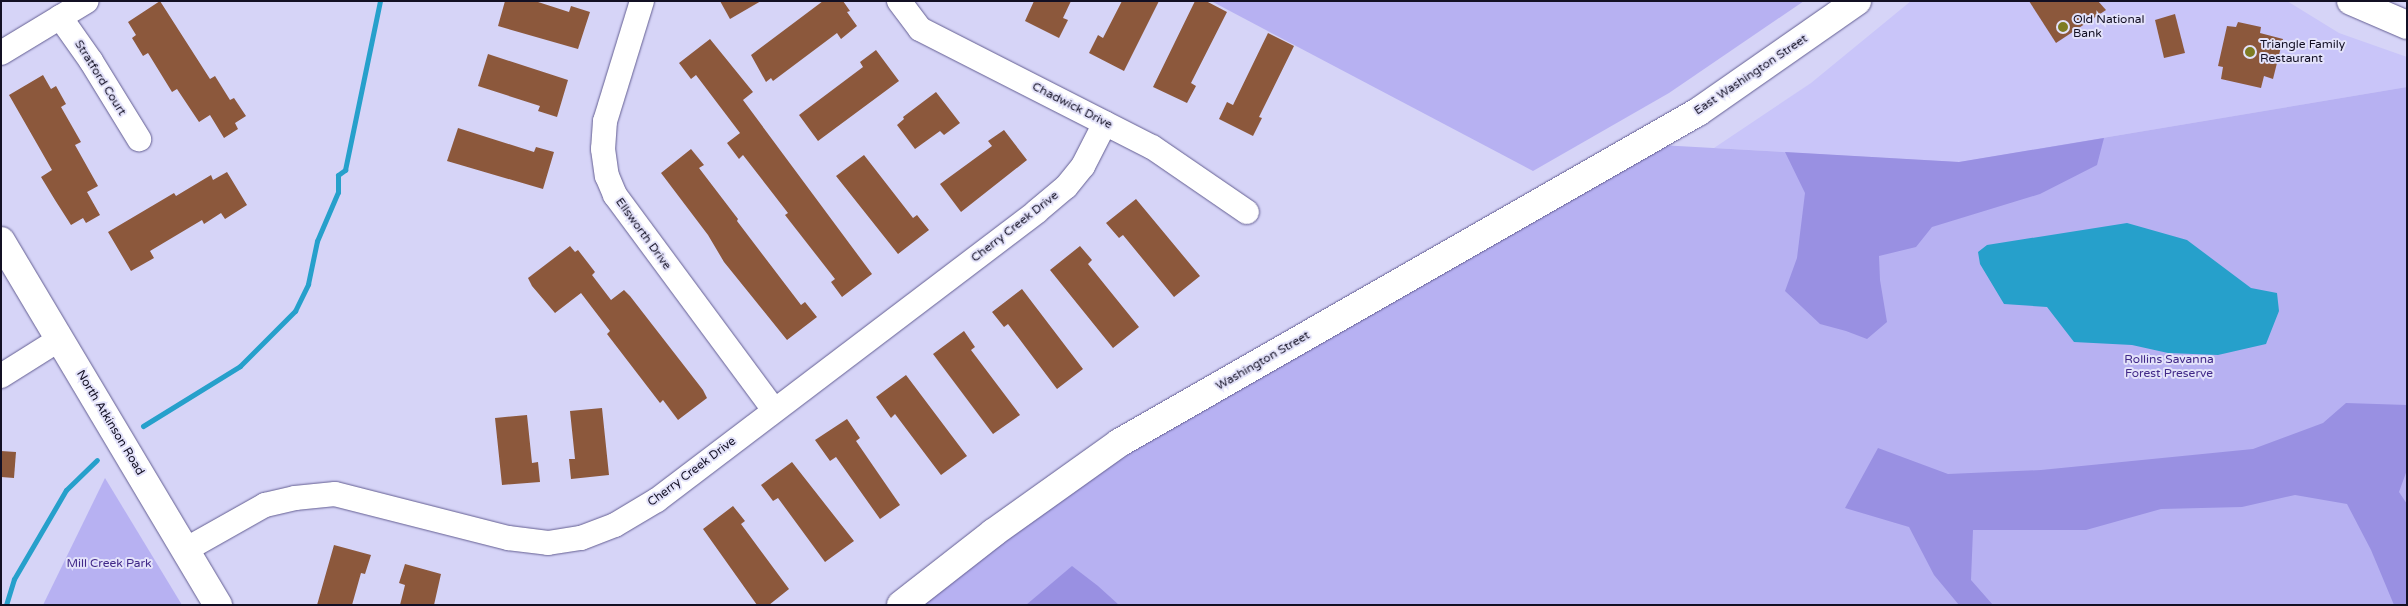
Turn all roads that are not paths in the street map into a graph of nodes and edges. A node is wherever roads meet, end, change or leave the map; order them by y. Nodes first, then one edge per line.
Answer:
1 (87, 1) edge
2 (642, 1) edge
3 (899, 1) edge
4 (1857, 1) edge
5 (2351, 1) edge
6 (60, 17) junction
7 (2407, 25) edge
8 (1, 53) edge
9 (1105, 123) junction
10 (139, 139) dead end
11 (1642, 144) joint
12 (1247, 212) dead end
13 (1, 241) edge
14 (60, 339) junction
15 (1, 376) edge
16 (774, 410) junction
17 (185, 550) junction
18 (218, 605) edge
19 (901, 605) edge

1 - 6 street
2 - 16 street, Ellsworth Drive
3 - 9 street, Chadwick Drive
4 - 11 main road, East Washington Street
5 - 7 main road
6 - 8 street
6 - 10 street, Stratford Court
9 - 12 street, Chadwick Drive
9 - 16 street, Cherry Creek Drive
11 - 19 main road, Washington Street
13 - 14 main road, North Atkinson Road
14 - 15 street
14 - 17 main road, North Atkinson Road
16 - 17 street, Cherry Creek Drive
17 - 18 main road, North Atkinson Road

